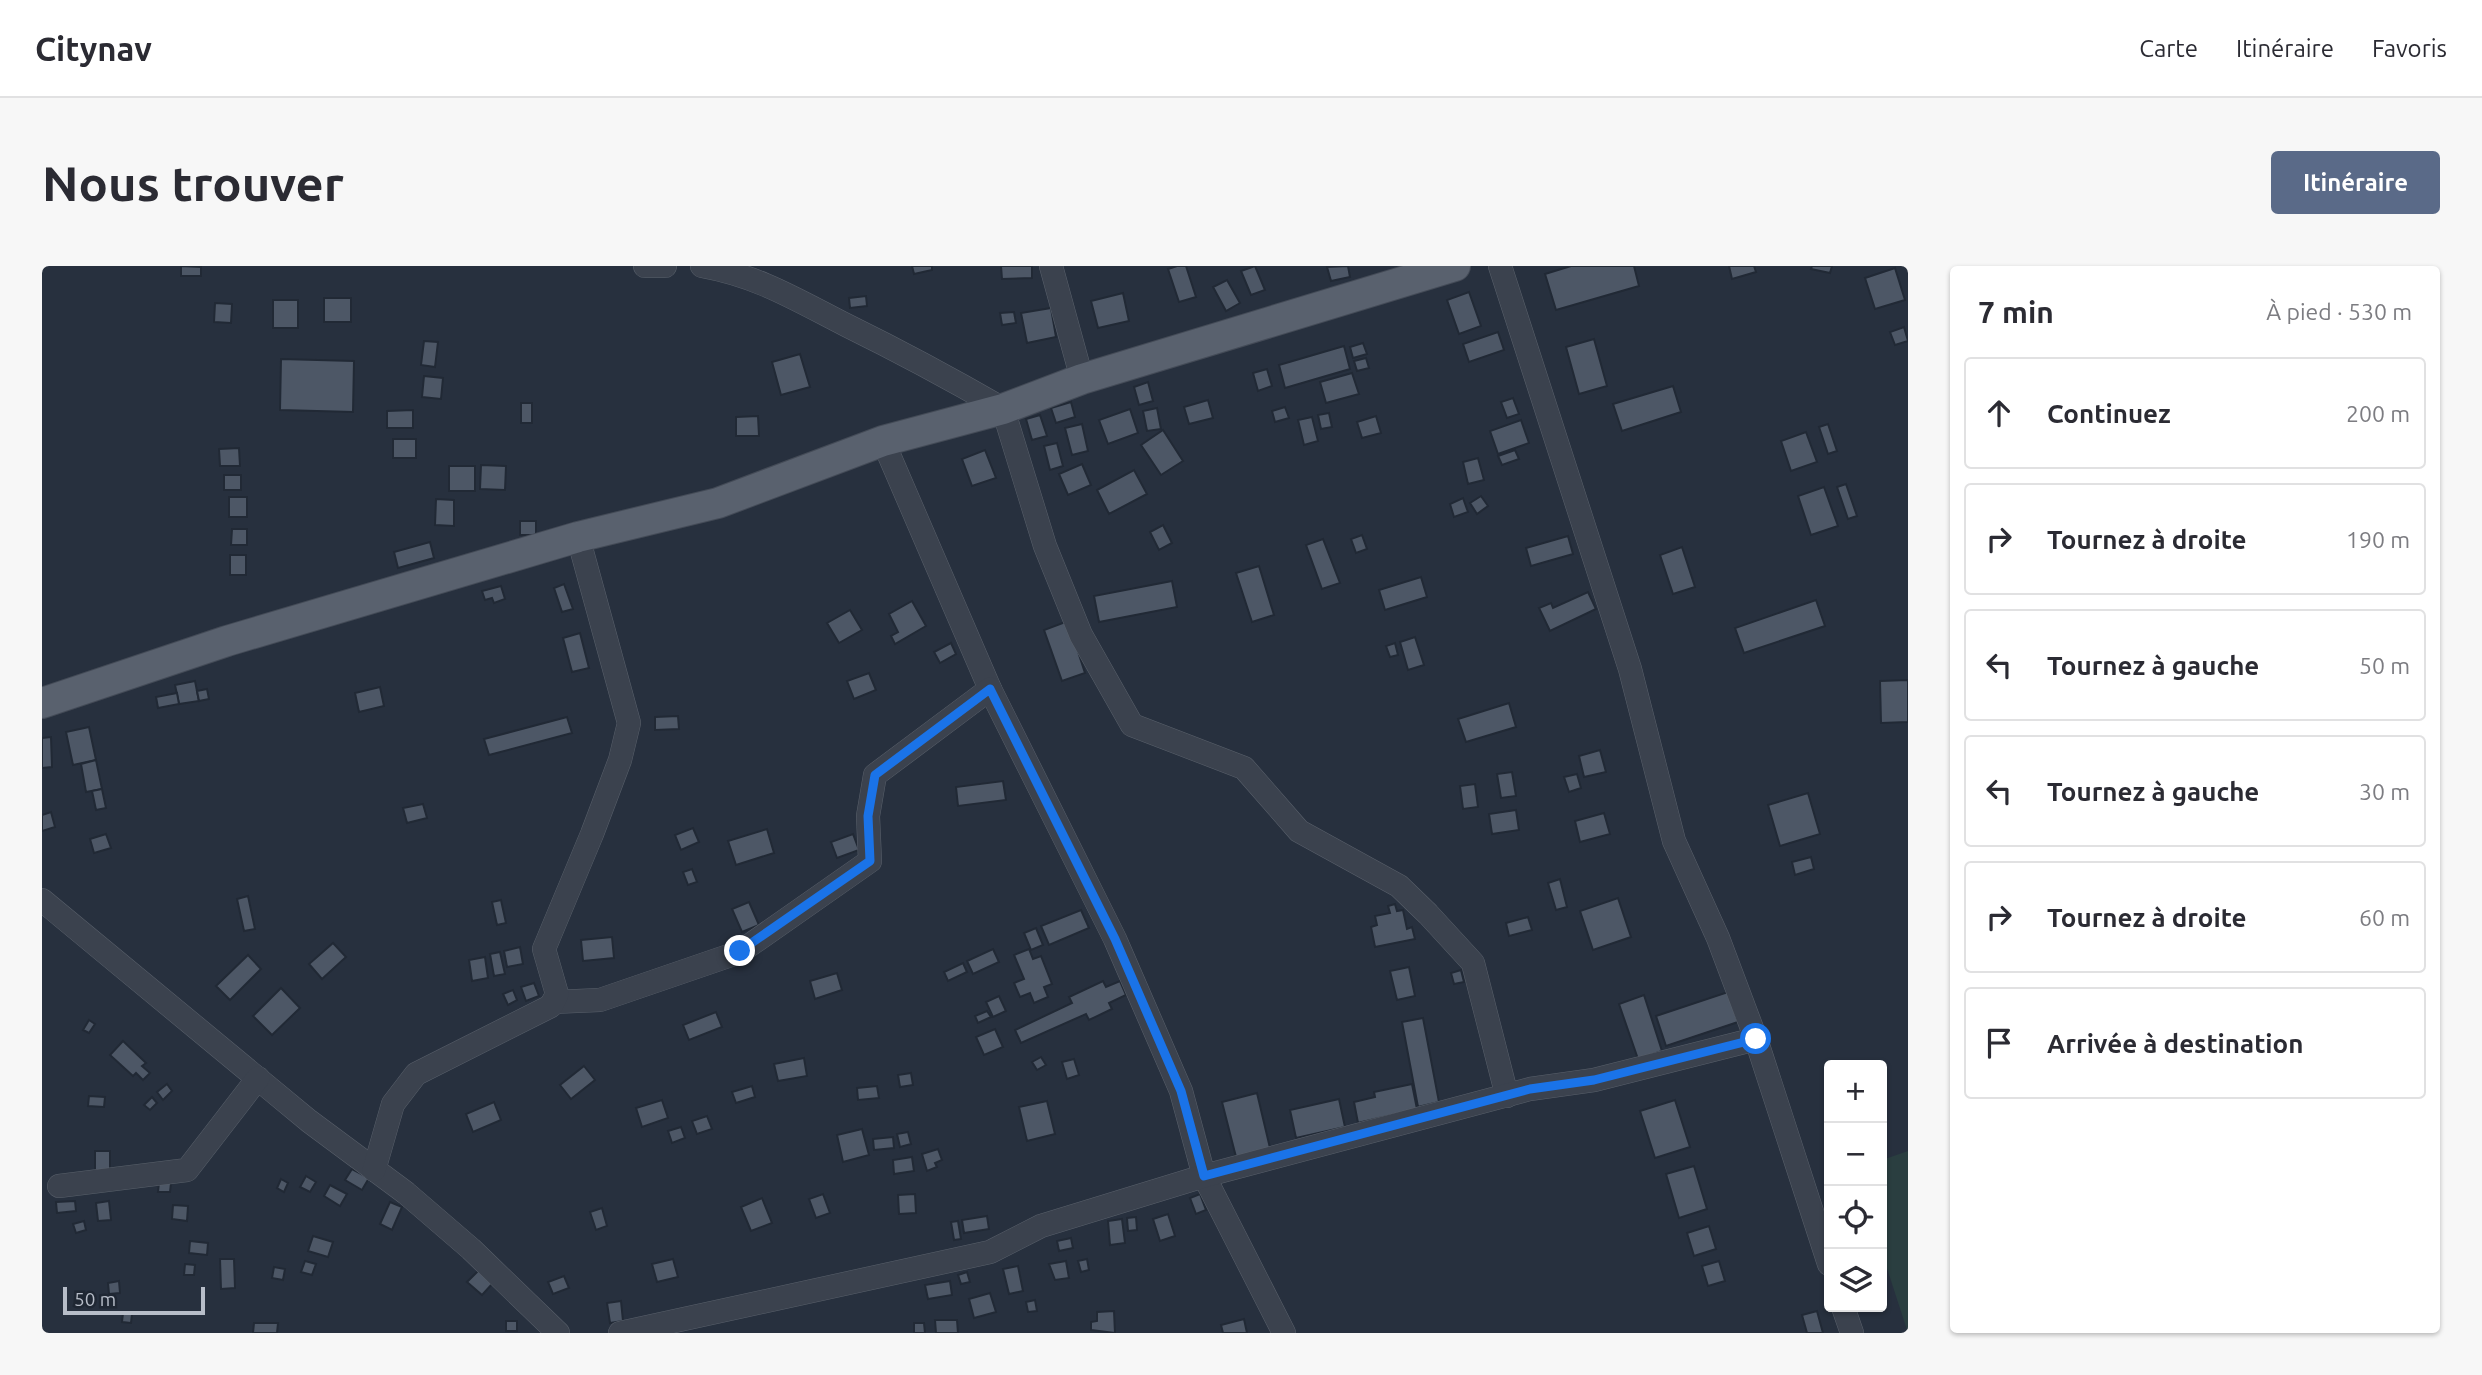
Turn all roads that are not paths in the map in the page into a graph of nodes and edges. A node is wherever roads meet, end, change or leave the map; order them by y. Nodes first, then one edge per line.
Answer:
1 (645, 266) edge
2 (665, 266) edge
3 (702, 266) edge
4 (1051, 266) edge
5 (1455, 266) edge
6 (1500, 266) edge
7 (1082, 379) junction
8 (1003, 409) junction
9 (883, 441) junction
10 (578, 537) junction
11 (990, 689) junction
12 (42, 702) edge
13 (42, 900) edge
14 (553, 1002) junction
15 (1756, 1039) junction
16 (258, 1078) junction
17 (1507, 1096) junction
18 (374, 1170) junction
19 (1204, 1176) junction
20 (59, 1186) dead end
21 (1824, 1249) edge
22 (1845, 1312) edge
23 (558, 1333) edge
24 (620, 1333) edge
25 (1284, 1333) edge
26 (1852, 1333) edge

1 - 2 street
3 - 8 street
4 - 7 street
5 - 7 main road
6 - 15 street
7 - 8 main road
8 - 9 main road
8 - 17 street
9 - 10 main road
9 - 11 street
10 - 12 main road
10 - 14 street
11 - 14 street
11 - 19 street
13 - 16 street
14 - 18 street
15 - 17 street
15 - 21 street
16 - 18 street
16 - 20 street
17 - 19 street
18 - 23 street
19 - 24 street
19 - 25 street
22 - 26 street

